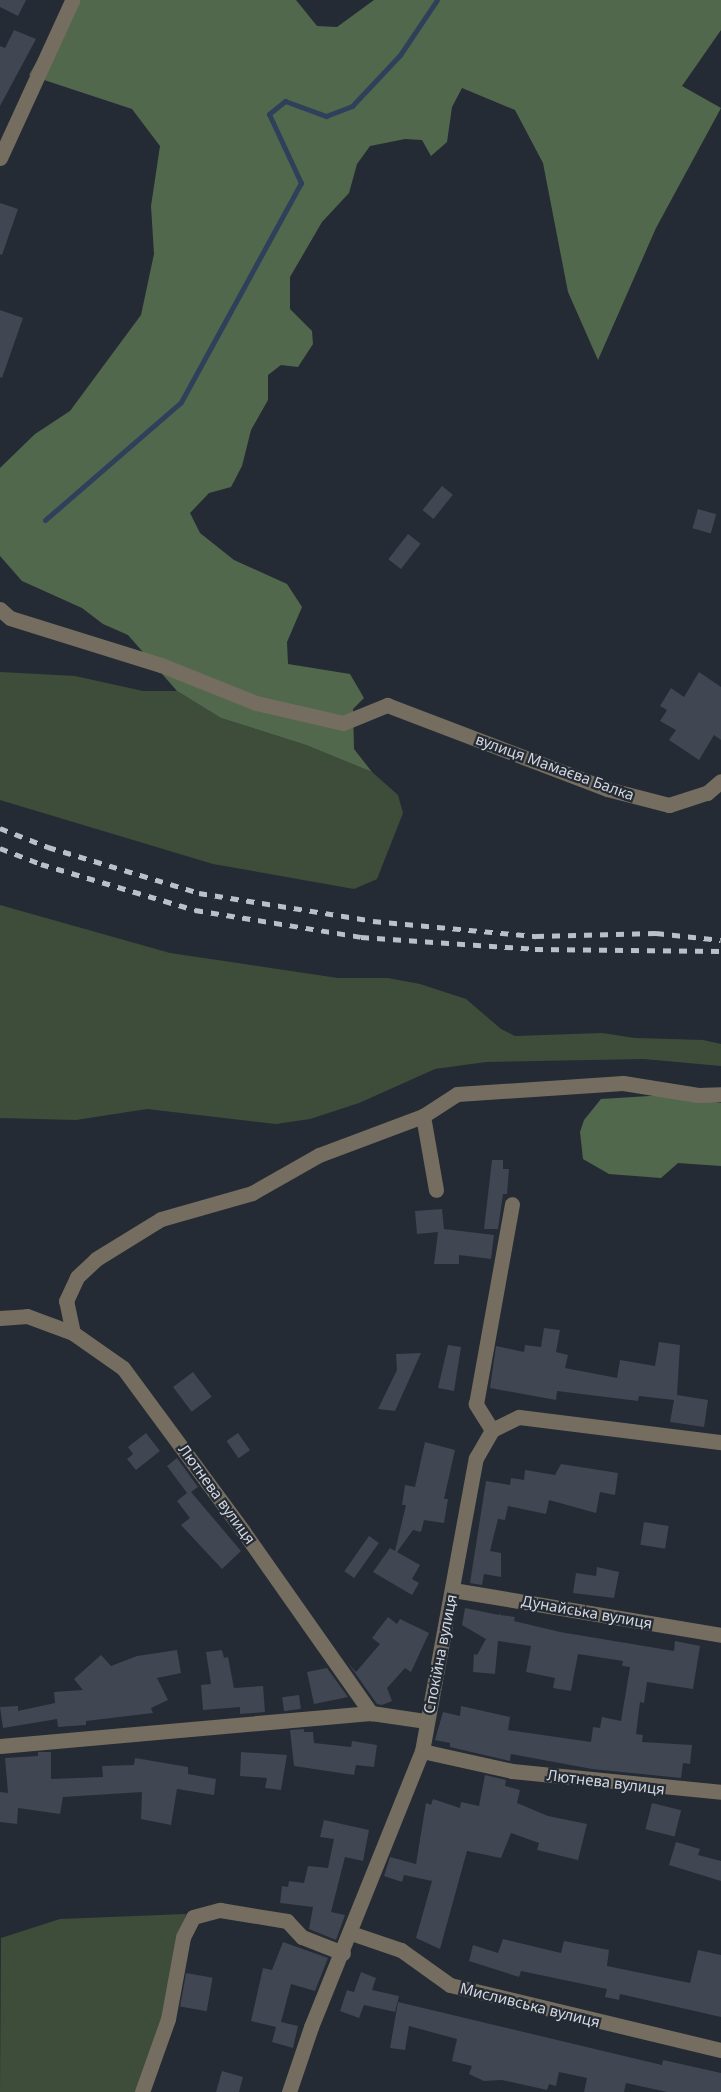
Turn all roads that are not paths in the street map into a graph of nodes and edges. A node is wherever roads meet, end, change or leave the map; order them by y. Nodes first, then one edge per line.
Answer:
1 (72, 1) edge
2 (0, 158) edge
3 (0, 609) edge
4 (721, 781) edge
5 (721, 1094) edge
6 (423, 1116) junction
7 (436, 1190) dead end
8 (512, 1204) dead end
9 (0, 1318) edge
10 (73, 1333) junction
11 (492, 1430) junction
12 (721, 1442) edge
13 (453, 1590) junction
14 (721, 1635) edge
15 (370, 1713) junction
16 (426, 1721) junction
17 (0, 1746) edge
18 (422, 1751) junction
19 (721, 1792) edge
20 (351, 1933) junction
21 (343, 1953) junction
22 (721, 2050) edge
23 (142, 2092) edge
24 (289, 2092) edge

1 - 2 street
3 - 4 street, вулиця Мамаєва Балка
5 - 6 street
6 - 7 street
6 - 10 street
8 - 11 street
9 - 10 street, Лютнева вулиця
10 - 15 street, Лютнева вулиця
11 - 12 street
11 - 13 street, Спокійна вулиця
13 - 14 street, Дунайська вулиця
13 - 16 street, Спокійна вулиця
15 - 16 street
15 - 17 street
16 - 18 street, Спокійна вулиця
18 - 19 street, Лютнева вулиця
18 - 20 street, Спокійна вулиця
20 - 21 street, Спокійна вулиця
20 - 22 street, Мисливська вулиця
21 - 23 street
21 - 24 street, Спокійна вулиця

